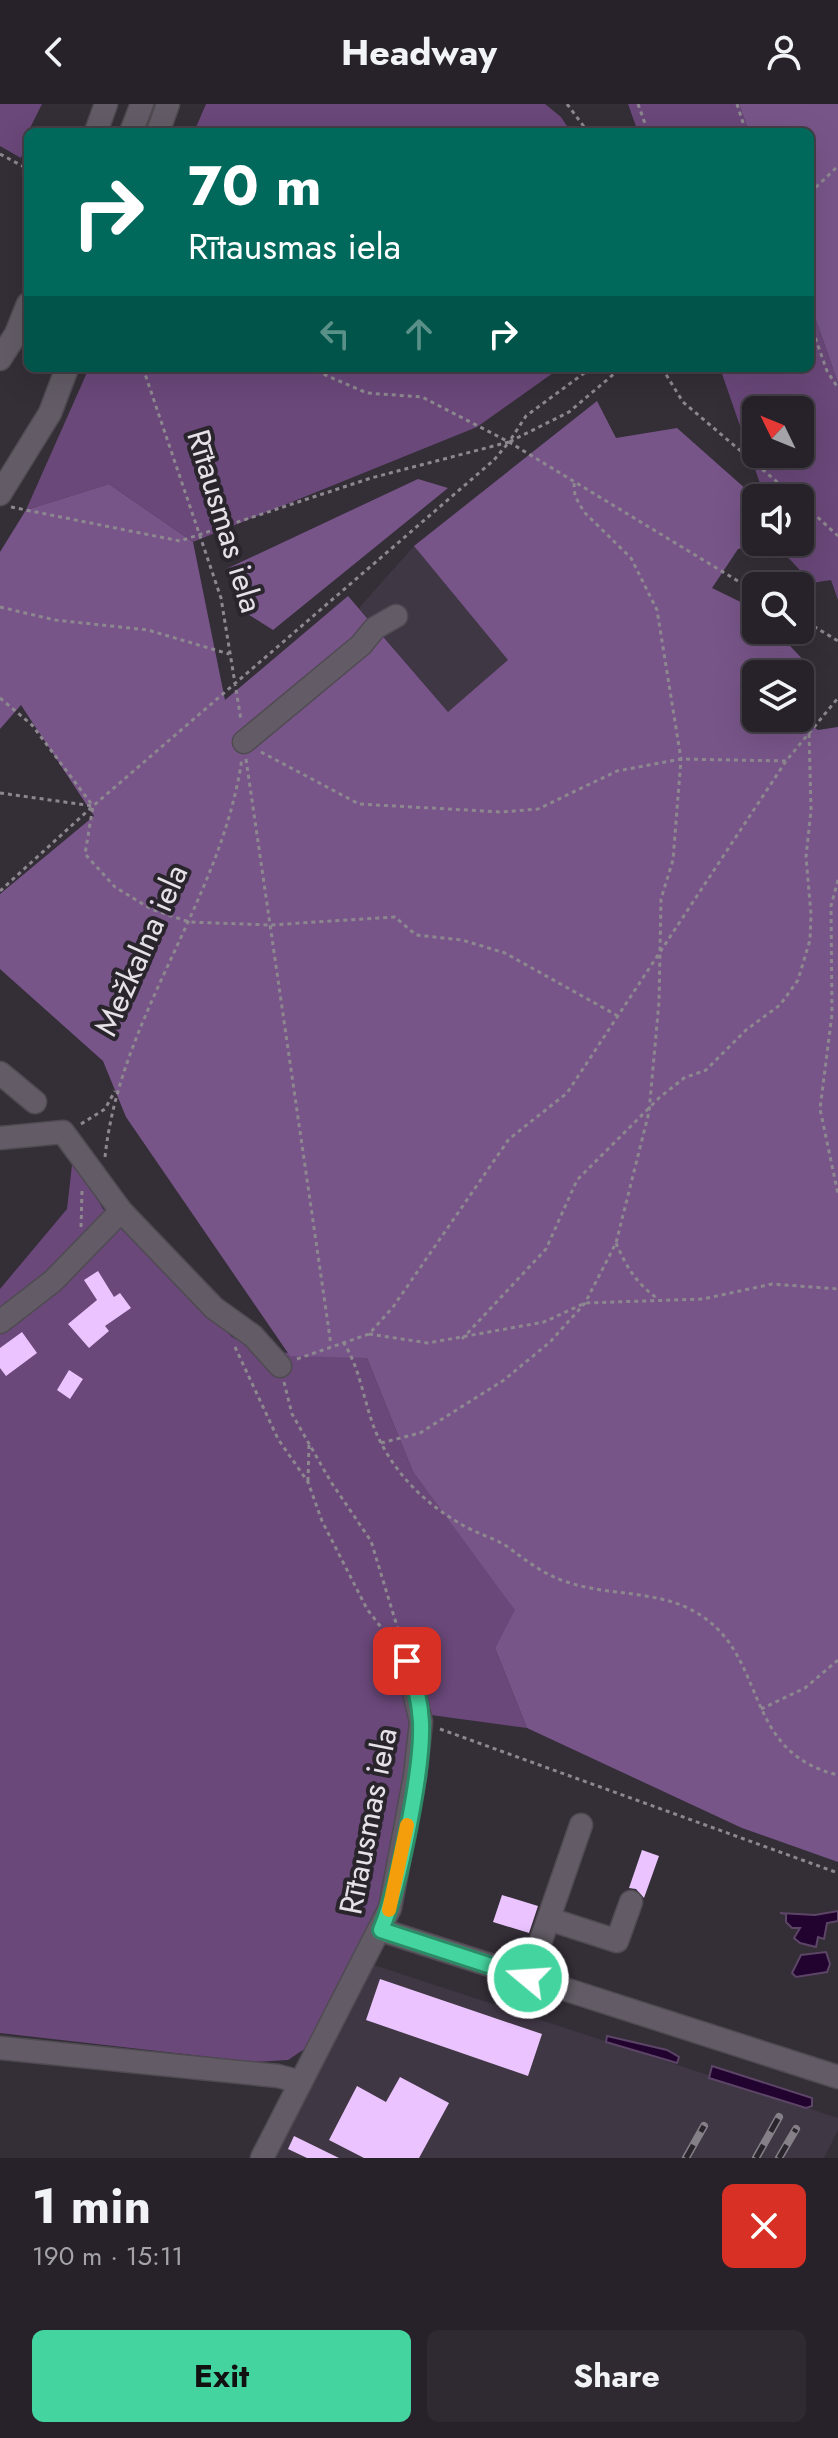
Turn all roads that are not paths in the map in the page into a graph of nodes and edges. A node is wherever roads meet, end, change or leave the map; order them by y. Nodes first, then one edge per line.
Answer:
1 (106, 104) edge
2 (142, 104) edge
3 (168, 104) edge
4 (97, 128) edge
5 (133, 128) edge
6 (159, 128) edge
7 (24, 314) edge
8 (0, 359) edge
9 (65, 372) edge
10 (0, 494) edge
11 (396, 616) dead end
12 (244, 742) road end
13 (0, 1138) edge
14 (121, 1211) junction
15 (0, 1322) edge
16 (280, 1366) road end
17 (407, 1661) road end
18 (581, 1825) dead end
19 (631, 1902) dead end
20 (549, 1919) junction
21 (381, 1930) junction
22 (528, 1978) junction
23 (0, 2048) edge
24 (838, 2077) edge
25 (301, 2082) junction
26 (262, 2158) edge

1 - 4 street
2 - 5 street
3 - 6 street
7 - 8 street
9 - 10 street
11 - 12 street
13 - 14 street
14 - 15 street
14 - 16 street
17 - 21 street, Rītausmas iela
18 - 20 street
19 - 20 street
20 - 22 street
21 - 22 street
21 - 25 street, Rītausmas iela
22 - 24 street
23 - 25 street
25 - 26 street, Rītausmas iela

